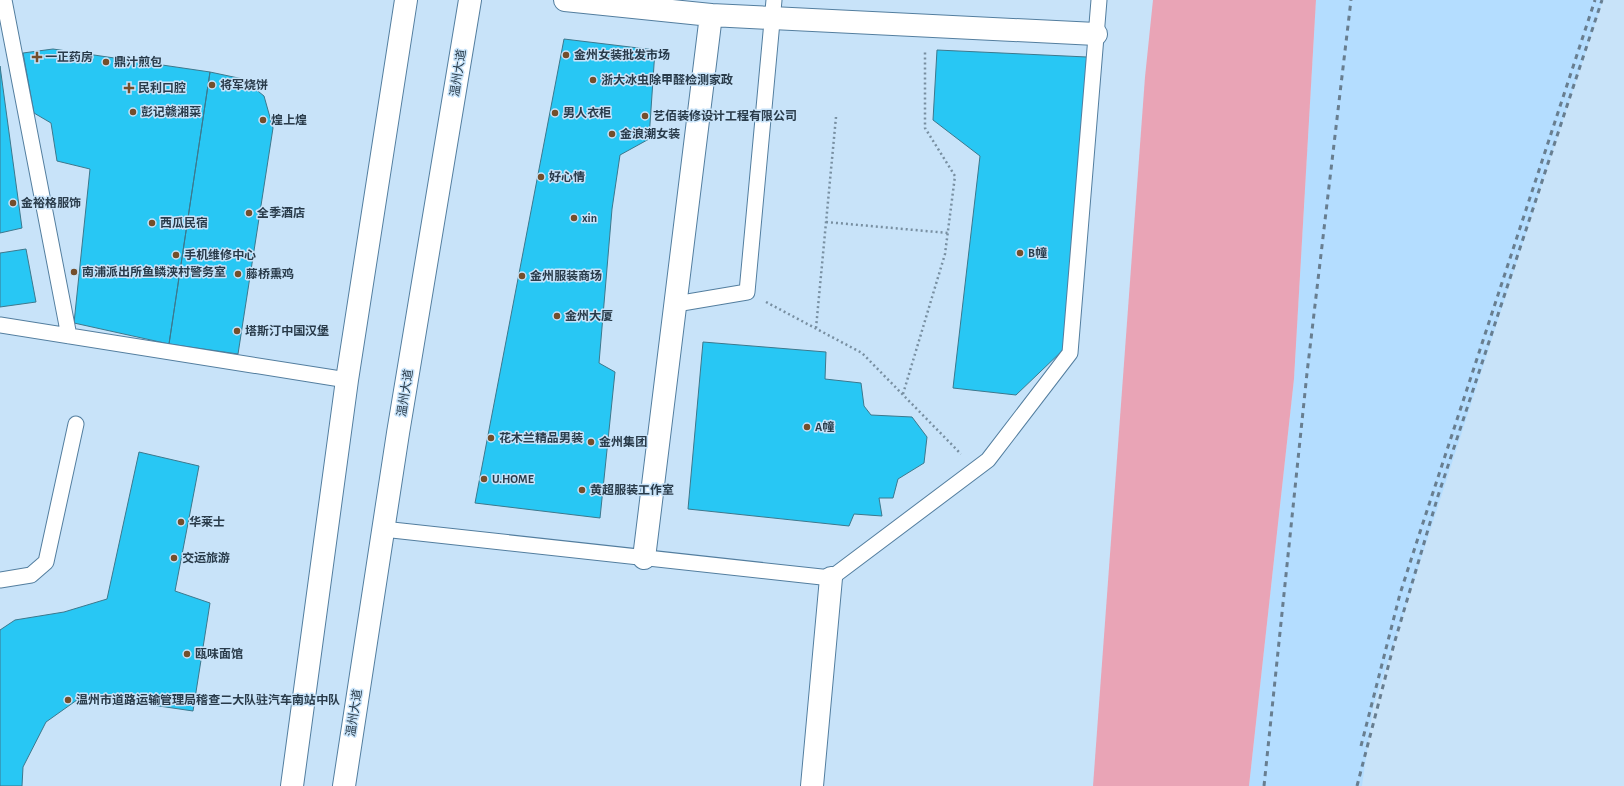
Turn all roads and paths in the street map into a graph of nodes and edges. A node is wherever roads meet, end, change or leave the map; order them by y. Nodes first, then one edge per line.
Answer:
1 (4, 0) edge
2 (406, 0) edge
3 (470, 0) edge
4 (565, 0) edge
5 (1099, 0) edge
6 (773, 9) edge
7 (711, 15) junction
8 (925, 25) junction
9 (1096, 34) junction
10 (836, 117) dead end
11 (826, 222) junction
12 (948, 233) junction
13 (747, 292) junction
14 (676, 304) junction
15 (0, 325) edge
16 (816, 328) junction
17 (69, 336) junction
18 (347, 380) junction
19 (902, 394) junction
20 (76, 424) dead end
21 (976, 469) junction
22 (383, 528) junction
23 (644, 558) junction
24 (831, 578) junction
25 (0, 580) edge
26 (292, 786) edge
27 (344, 786) edge
28 (812, 786) edge

1 - 17 lane
2 - 18 main road
3 - 22 main road, 温州大道
4 - 7 main road
5 - 9 lane
6 - 7 main road
6 - 8 main road
6 - 13 lane
7 - 14 main road
8 - 9 main road
8 - 12 path
9 - 21 lane
10 - 11 path
11 - 12 path
11 - 16 path
12 - 19 path
13 - 14 lane
13 - 16 path
14 - 23 main road
15 - 17 lane
16 - 19 path
17 - 18 lane
18 - 26 main road
19 - 21 path
20 - 25 lane
21 - 24 lane
22 - 23 lane
22 - 27 main road, 温州大道
23 - 24 lane
24 - 28 main road

